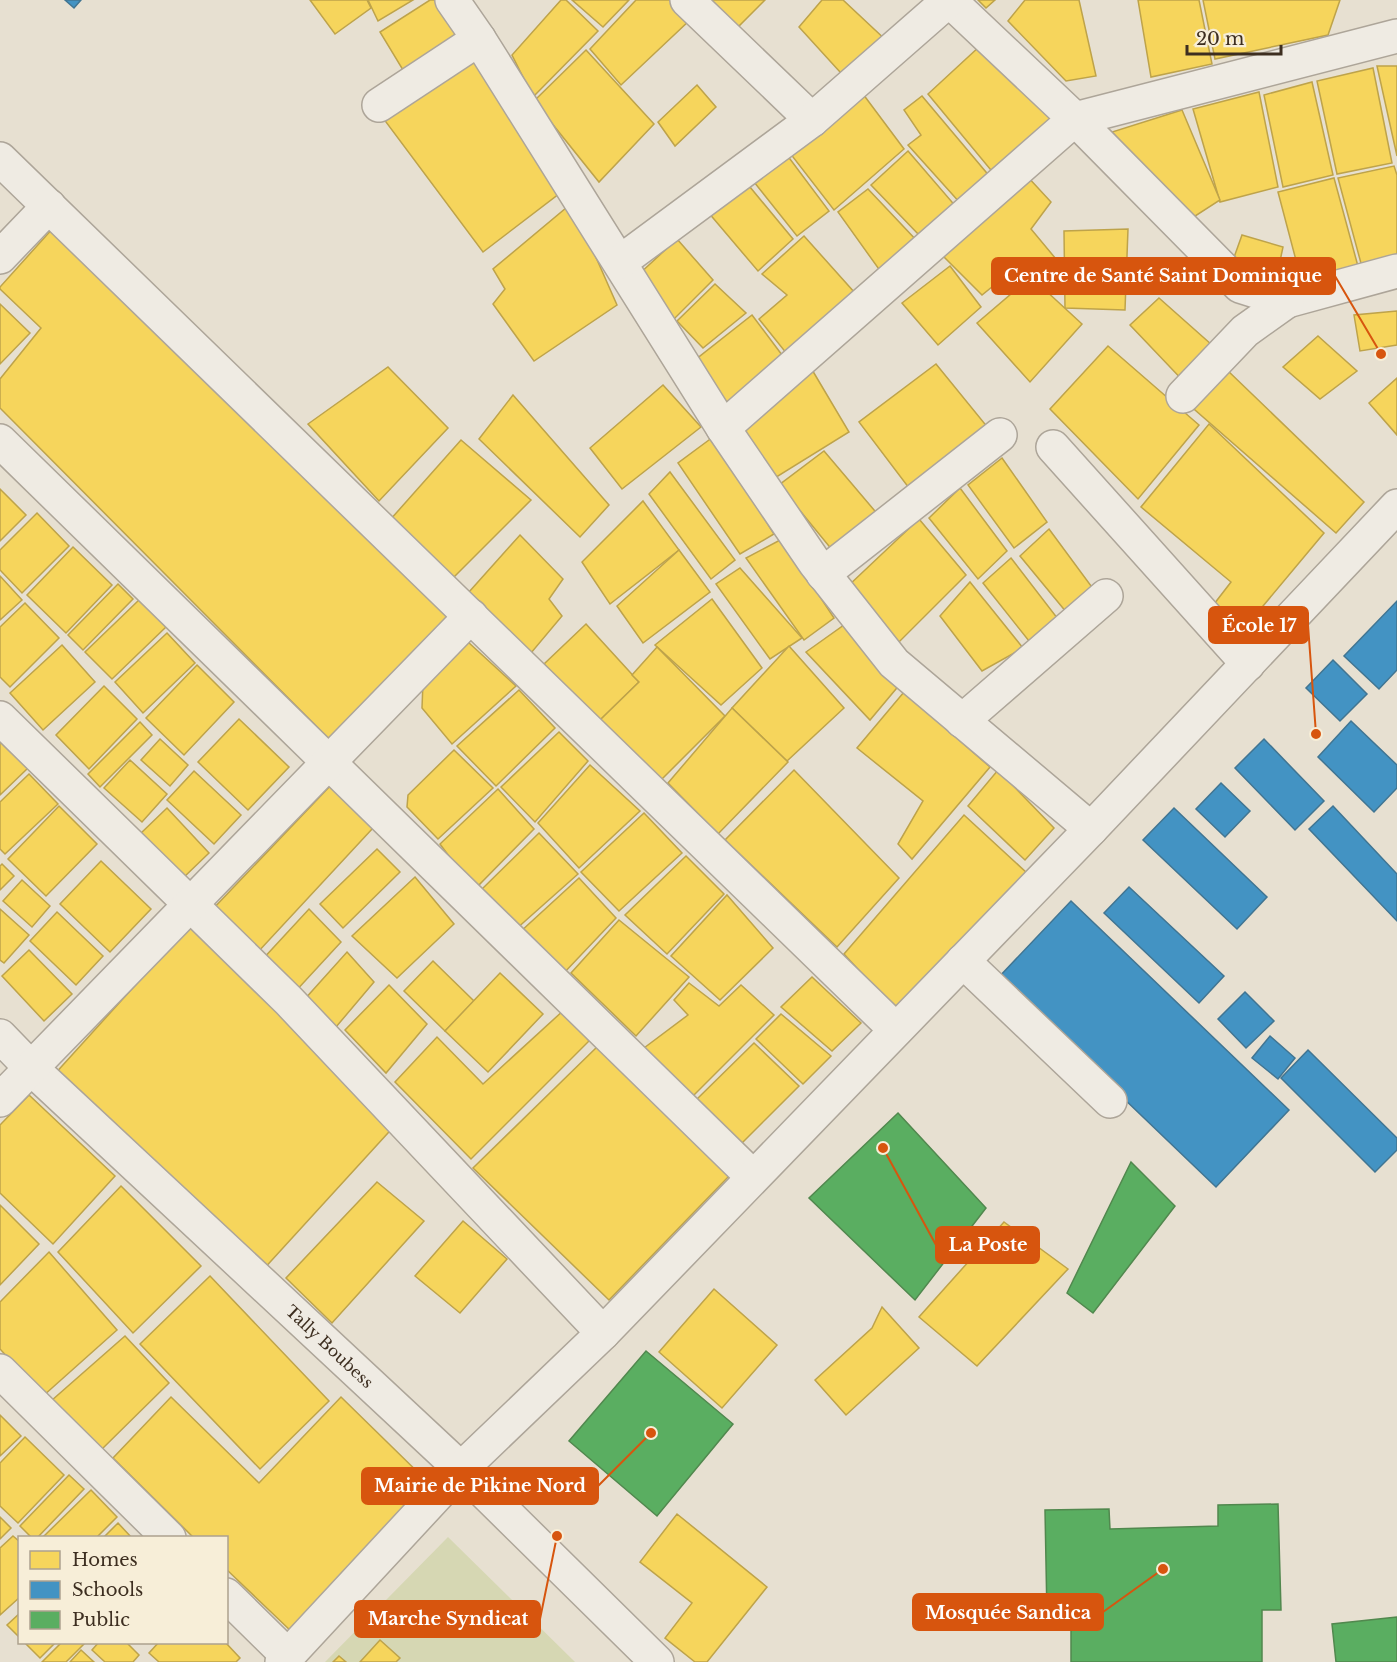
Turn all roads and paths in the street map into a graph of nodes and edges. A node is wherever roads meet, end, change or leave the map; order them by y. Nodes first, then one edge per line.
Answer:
1 (452, 0) edge
2 (687, 0) edge
3 (949, 0) edge
4 (1397, 36) edge
5 (479, 39) junction
6 (380, 105) dead end
7 (1075, 119) junction
8 (812, 120) junction
9 (0, 159) edge
10 (49, 207) junction
11 (0, 256) edge
12 (620, 262) junction
13 (1397, 271) edge
14 (1287, 301) junction
15 (1184, 396) dead end
16 (723, 429) junction
17 (1000, 435) dead end
18 (0, 441) edge
19 (1053, 447) dead end
20 (1397, 506) edge
21 (823, 574) junction
22 (1106, 596) dead end
23 (471, 616) junction
24 (1248, 664) junction
25 (0, 718) edge
26 (962, 721) junction
27 (328, 762) junction
28 (1091, 829) junction
29 (190, 904) junction
30 (963, 961) junction
31 (896, 1030) junction
32 (0, 1036) edge
33 (31, 1068) junction
34 (0, 1100) edge
35 (1110, 1101) dead end
36 (753, 1177) junction
37 (603, 1333) junction
38 (0, 1371) edge
39 (461, 1469) junction
40 (167, 1536) edge
41 (228, 1596) edge
42 (285, 1659) edge
43 (657, 1662) edge

1 - 5 street
2 - 8 street
3 - 7 street
3 - 8 street
4 - 7 street
5 - 6 street
5 - 12 street
7 - 14 street
7 - 16 street
8 - 12 street
9 - 10 street
10 - 11 street
10 - 23 street
12 - 16 street
13 - 14 street
14 - 15 street
16 - 21 street
17 - 21 street
18 - 27 street
19 - 24 street
20 - 24 street
21 - 26 street
22 - 26 street
23 - 27 street
23 - 31 street
24 - 28 street
25 - 29 street
26 - 28 street
27 - 29 street
27 - 36 street
28 - 30 street
29 - 33 street
29 - 37 street
30 - 31 street
30 - 35 street
31 - 36 street
32 - 33 street, Tally Boubess
33 - 34 street
33 - 39 street, Tally Boubess
36 - 37 street
37 - 39 street
38 - 40 street
39 - 42 street
39 - 43 street, Tally Boubess
41 - 42 street

